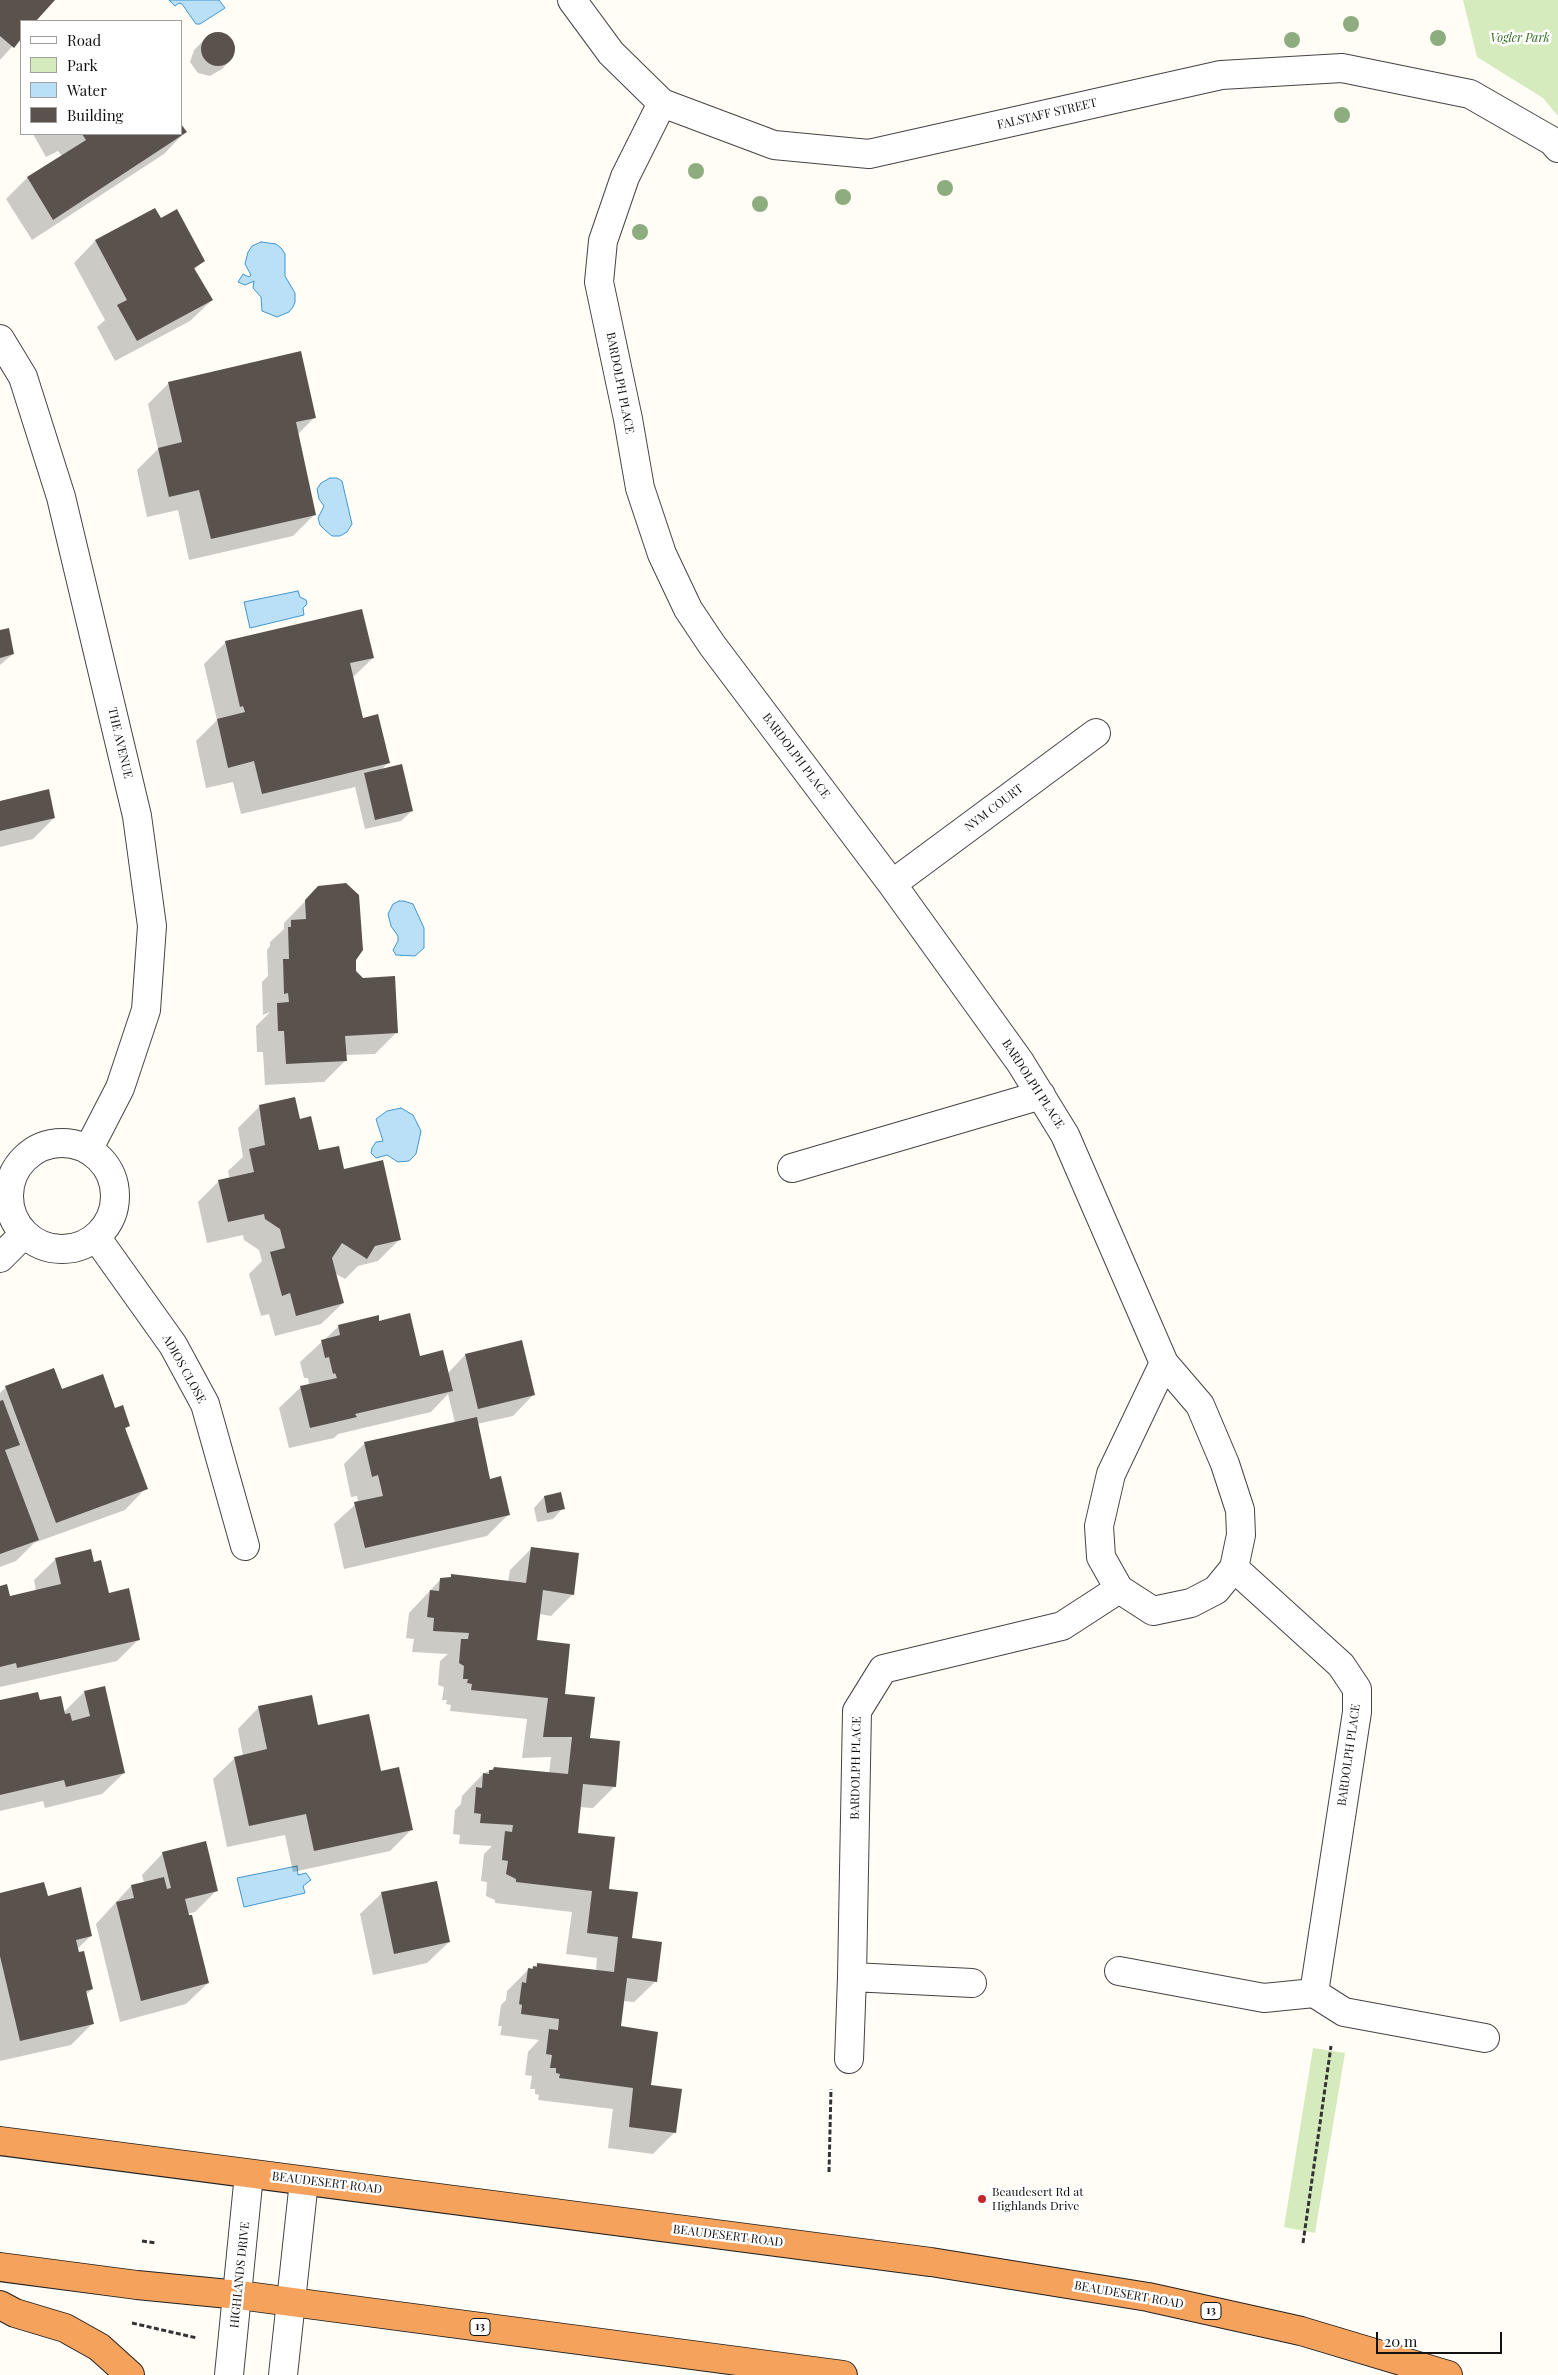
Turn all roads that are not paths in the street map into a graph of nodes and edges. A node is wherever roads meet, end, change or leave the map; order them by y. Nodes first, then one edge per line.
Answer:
1 (572, 0) edge
2 (662, 103) junction
3 (1558, 148) edge
4 (0, 339) edge
5 (1096, 733) dead end
6 (892, 884) junction
7 (1041, 1096) junction
8 (88, 1150) junction
9 (792, 1168) dead end
10 (24, 1234) junction
11 (96, 1237) junction
12 (0, 1258) edge
13 (1164, 1363) junction
14 (245, 1546) dead end
15 (1234, 1568) junction
16 (1119, 1589) junction
17 (1120, 1971) dead end
18 (852, 1976) junction
19 (972, 1983) dead end
20 (1314, 1993) junction
21 (1485, 2038) dead end
22 (849, 2059) road end
23 (0, 2141) edge
24 (250, 2174) junction
25 (304, 2181) junction
26 (0, 2267) edge
27 (239, 2295) junction
28 (290, 2302) junction
29 (0, 2305) edge
30 (130, 2375) edge
31 (229, 2375) edge
32 (283, 2375) edge
33 (842, 2375) edge
34 (1448, 2375) edge

1 - 2 street, FALSTAFF STREET
2 - 3 street, FALSTAFF STREET
2 - 6 street, BARDOLPH PLACE
4 - 8 street, THE AVENUE
5 - 6 street, NYM COURT
6 - 7 street, BARDOLPH PLACE
7 - 9 street
7 - 13 street, BARDOLPH PLACE
8 - 10 street
8 - 11 street
10 - 11 street
10 - 12 street
11 - 14 street, ADIOS CLOSE
13 - 15 street, BARDOLPH PLACE
13 - 16 street, BARDOLPH PLACE
15 - 16 street, BARDOLPH PLACE
15 - 20 street, BARDOLPH PLACE
16 - 18 street, BARDOLPH PLACE
17 - 20 street
18 - 19 street
18 - 22 street, BARDOLPH PLACE
20 - 21 street
23 - 24 highway, BEAUDESERT ROAD / 13
24 - 25 highway, BEAUDESERT ROAD / 13
24 - 27 street, HIGHLANDS DRIVE
25 - 28 street
25 - 34 highway, BEAUDESERT ROAD / 13
26 - 27 highway, 13
27 - 28 highway, 13
27 - 31 street, HIGHLANDS DRIVE
28 - 32 street
28 - 33 highway, 13
29 - 30 highway

